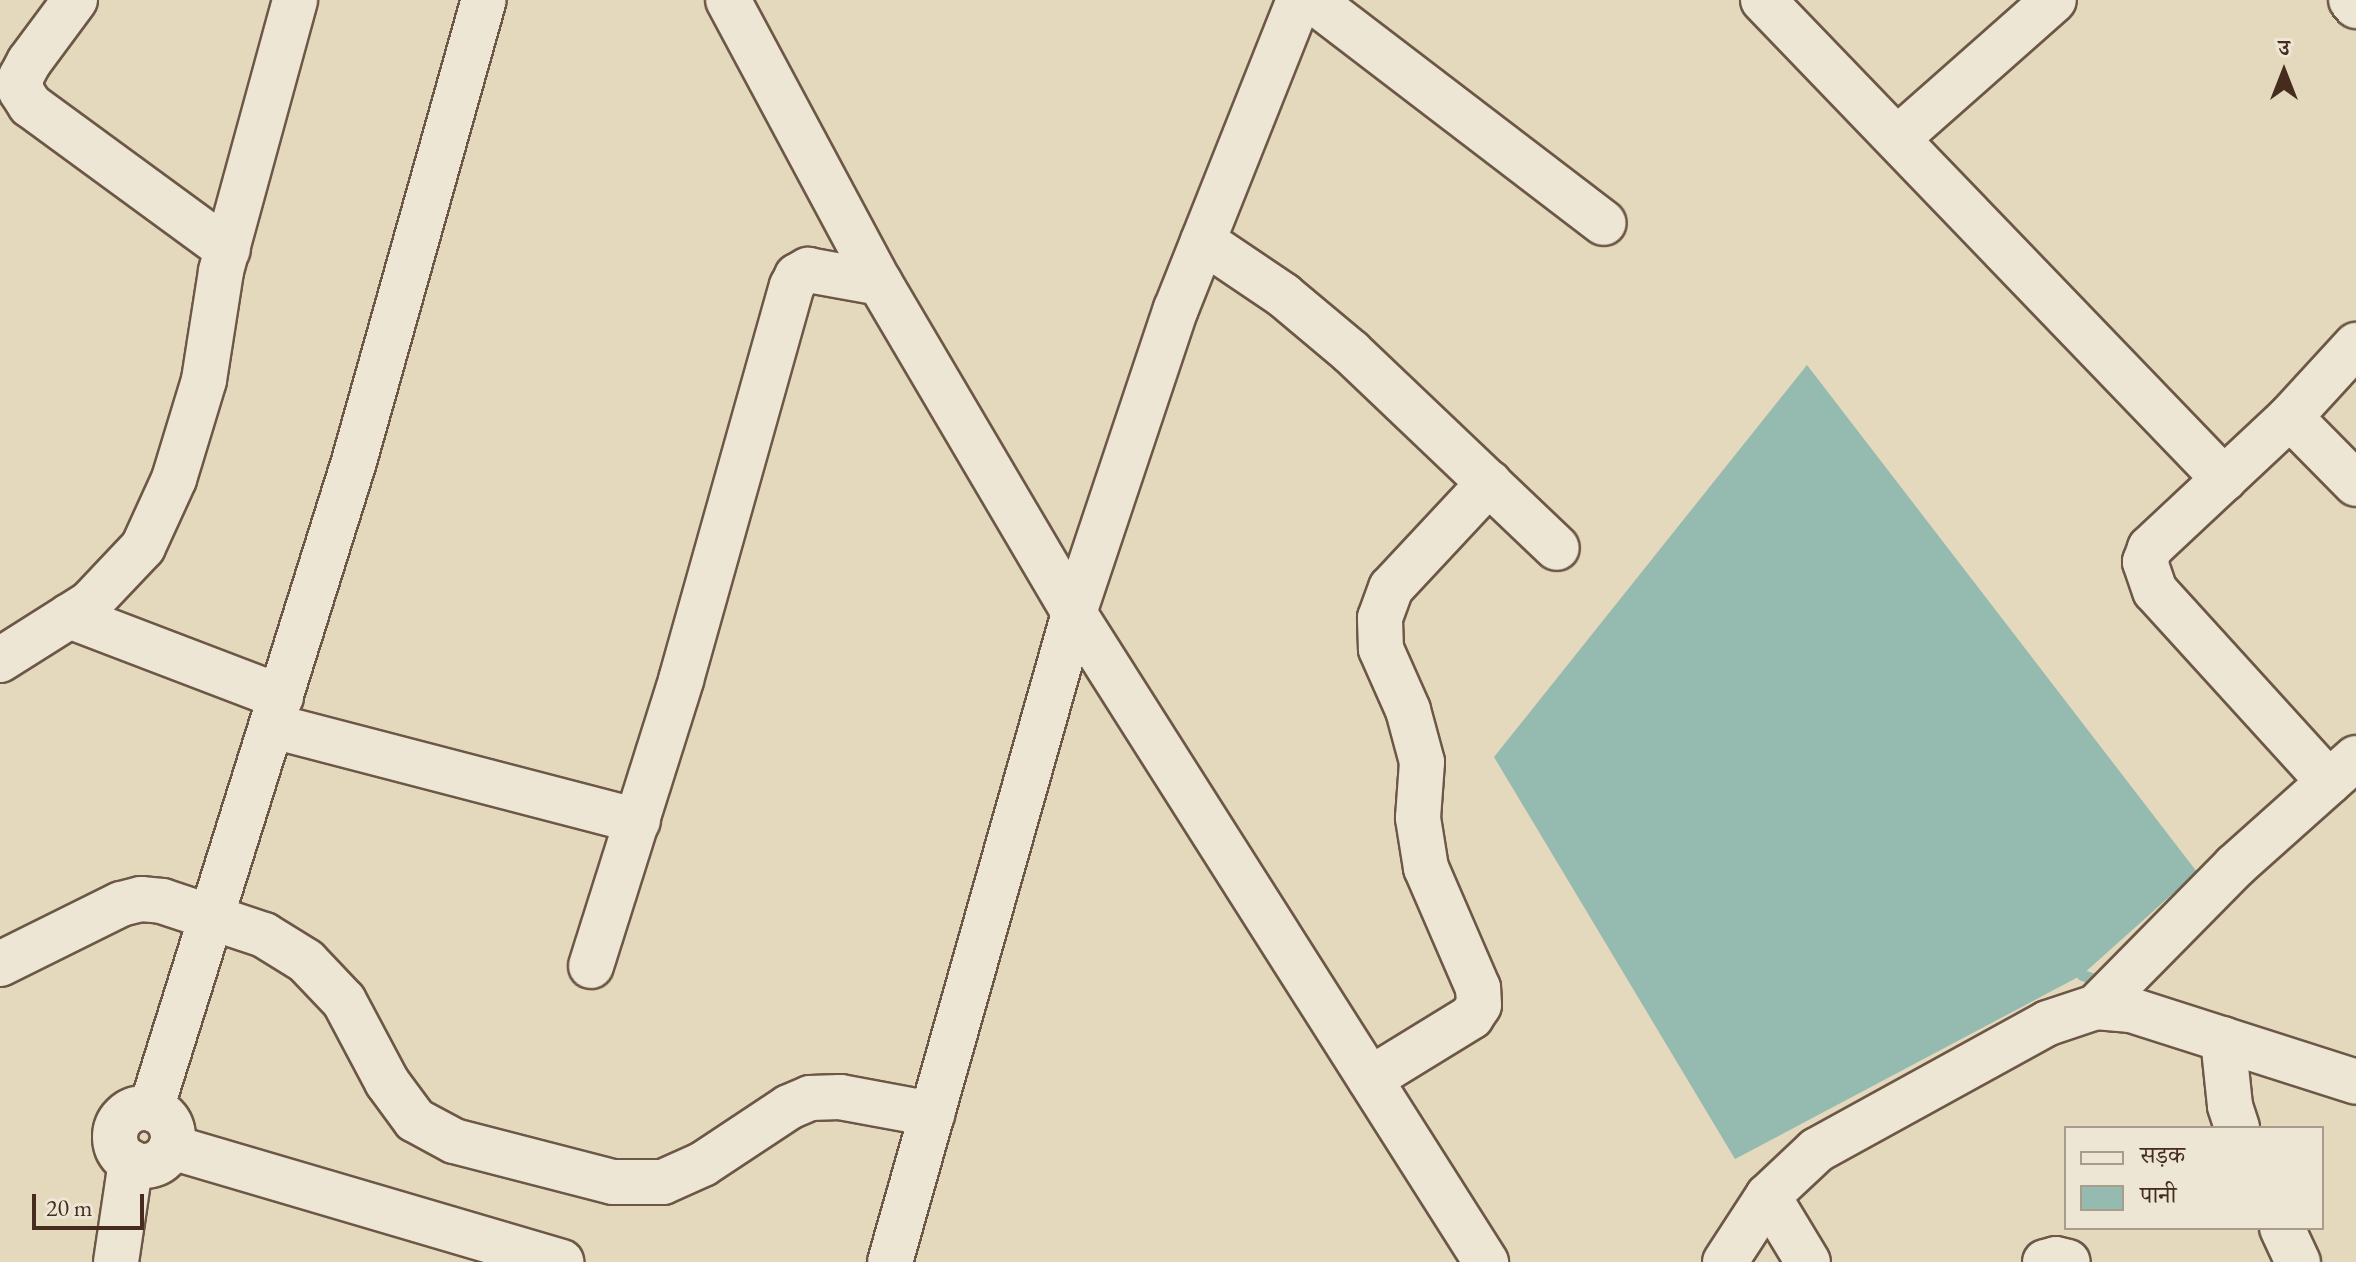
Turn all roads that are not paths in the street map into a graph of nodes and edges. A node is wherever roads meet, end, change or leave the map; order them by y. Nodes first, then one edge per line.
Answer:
1 (75, 0) edge
2 (295, 0) edge
3 (484, 0) edge
4 (728, 0) edge
5 (1299, 0) edge
6 (1312, 0) edge
7 (2351, 0) edge
8 (2043, 3) edge
9 (2356, 6) edge
10 (1785, 7) edge
11 (1898, 138) junction
12 (1604, 223) dead end
13 (1203, 241) junction
14 (228, 250) junction
15 (880, 283) junction
16 (2356, 345) edge
17 (2290, 417) junction
18 (2224, 479) junction
19 (1489, 483) junction
20 (2356, 484) edge
21 (1557, 548) dead end
22 (1074, 613) junction
23 (69, 616) junction
24 (0, 660) edge
25 (277, 712) junction
26 (2342, 770) edge
27 (638, 821) junction
28 (211, 917) junction
29 (0, 964) edge
30 (591, 966) dead end
31 (2110, 992) junction
32 (2223, 1039) junction
33 (1370, 1079) junction
34 (2356, 1082) edge
35 (151, 1109) junction
36 (932, 1114) junction
37 (2236, 1126) edge
38 (171, 1147) junction
39 (131, 1162) junction
40 (1768, 1196) junction
41 (2283, 1230) edge
42 (116, 1262) edge
43 (561, 1262) edge
44 (890, 1262) edge
45 (1486, 1262) edge
46 (1725, 1262) edge
47 (1808, 1262) edge
48 (2045, 1262) edge
49 (2068, 1262) edge
50 (2298, 1262) edge

1 - 14 street
2 - 14 street
3 - 25 street
4 - 15 street
5 - 13 street
6 - 12 street
7 - 9 street
8 - 11 street
10 - 11 street
11 - 18 street
13 - 19 street
13 - 22 street
14 - 23 street
15 - 22 street
15 - 27 street
16 - 17 street
17 - 18 street
17 - 20 street
18 - 26 street
19 - 21 street
19 - 33 street
22 - 33 street
22 - 36 street
23 - 24 street
23 - 25 street
25 - 27 street
25 - 28 street
26 - 31 street
27 - 30 street
28 - 29 street
28 - 35 street
28 - 36 street
31 - 32 street
31 - 40 street
32 - 34 street
32 - 37 street
33 - 45 street
35 - 38 street
35 - 39 street
36 - 44 street
38 - 39 street
38 - 43 street
39 - 42 street
40 - 46 street
40 - 47 street
41 - 50 street
48 - 49 street

